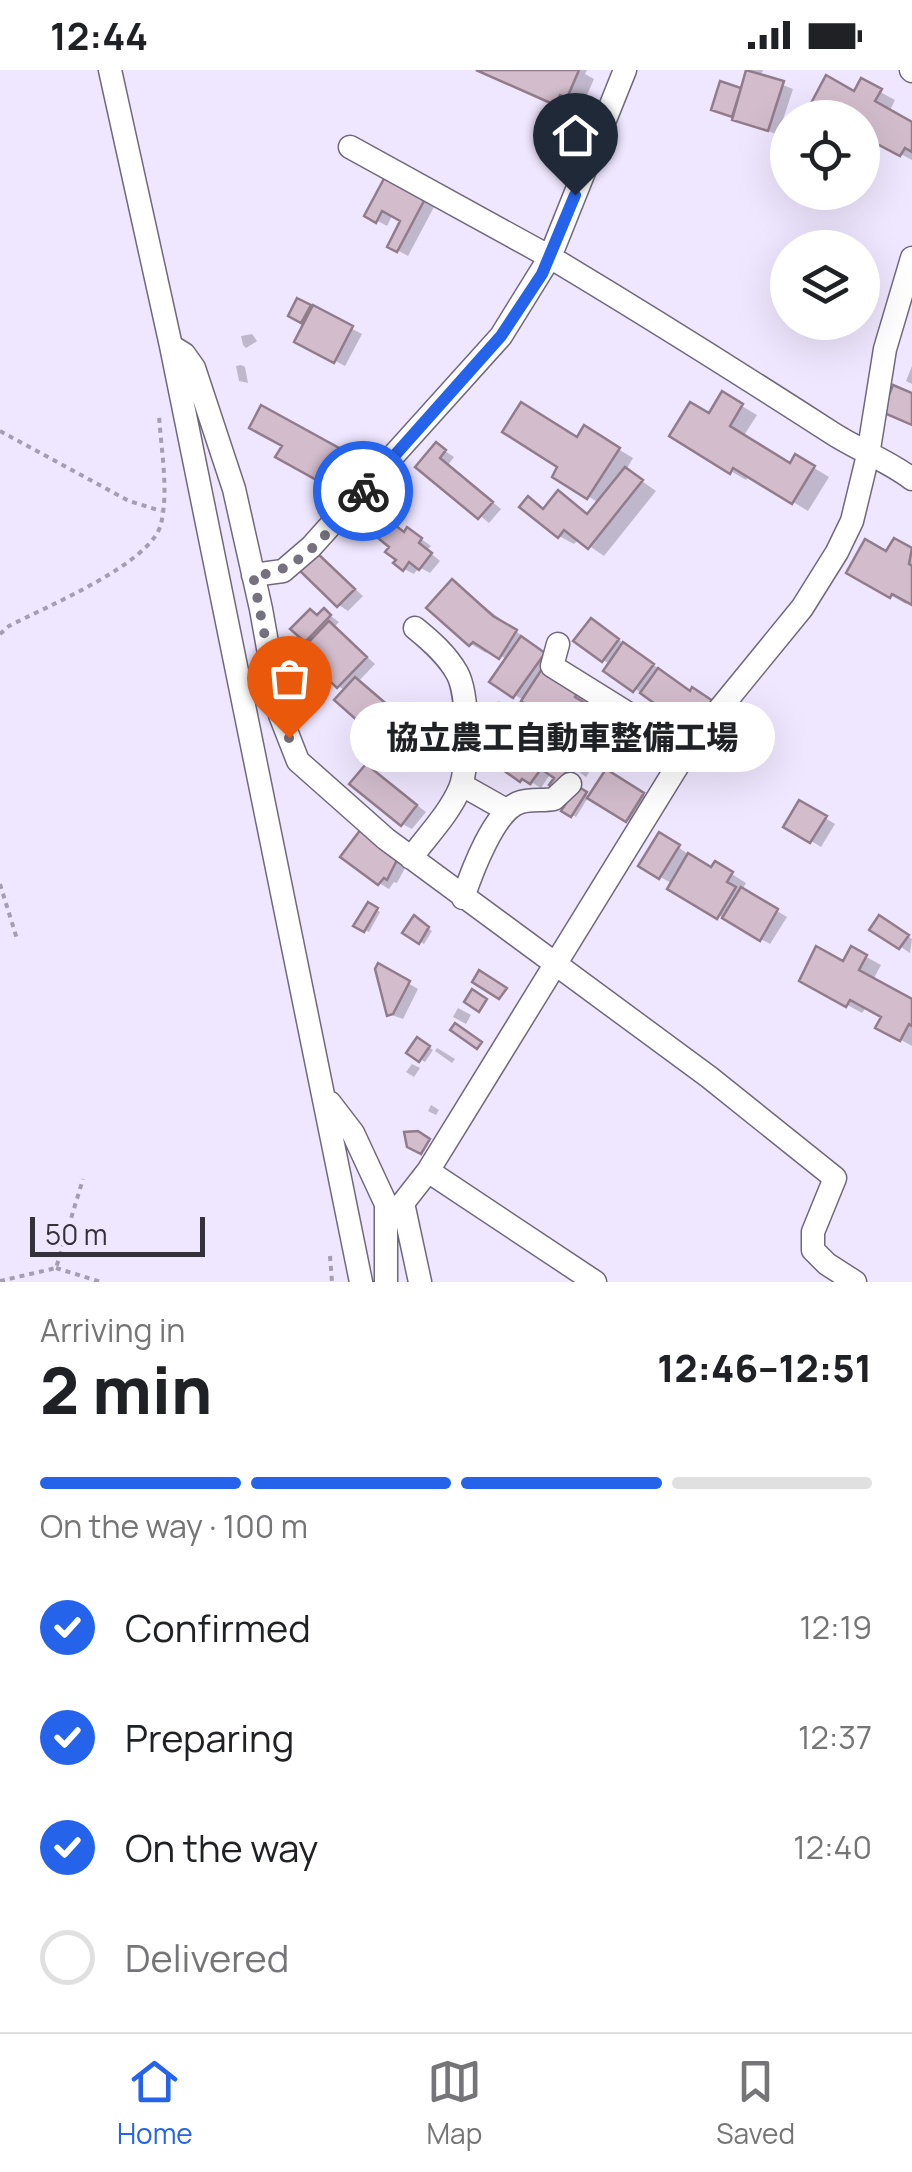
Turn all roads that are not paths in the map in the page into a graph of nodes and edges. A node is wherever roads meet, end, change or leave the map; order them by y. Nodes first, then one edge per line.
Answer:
1 (110, 70) edge
2 (624, 70) edge
3 (350, 147) dead end
4 (550, 257) junction
5 (912, 258) edge
6 (171, 346) junction
7 (868, 455) junction
8 (912, 478) edge
9 (253, 575) junction
10 (415, 628) dead end
11 (558, 644) dead end
12 (687, 750) junction
13 (570, 784) dead end
14 (462, 785) junction
15 (506, 810) junction
16 (411, 858) junction
17 (463, 898) junction
18 (554, 963) junction
19 (325, 1096) junction
20 (428, 1172) junction
21 (395, 1210) junction
22 (361, 1282) edge
23 (386, 1282) edge
24 (420, 1282) edge
25 (595, 1282) edge
26 (855, 1282) edge

1 - 6 street
2 - 4 street
3 - 4 street
4 - 7 street
4 - 9 street
5 - 7 street
6 - 9 street
6 - 19 street
7 - 8 street
7 - 12 street
9 - 16 street
10 - 14 street
11 - 12 street
12 - 18 street
13 - 15 street
14 - 15 street
14 - 16 street
15 - 17 street
16 - 17 street
17 - 18 street
18 - 20 street
18 - 26 street
19 - 21 street
19 - 22 street
20 - 21 street
20 - 25 street
21 - 23 street
21 - 24 street

